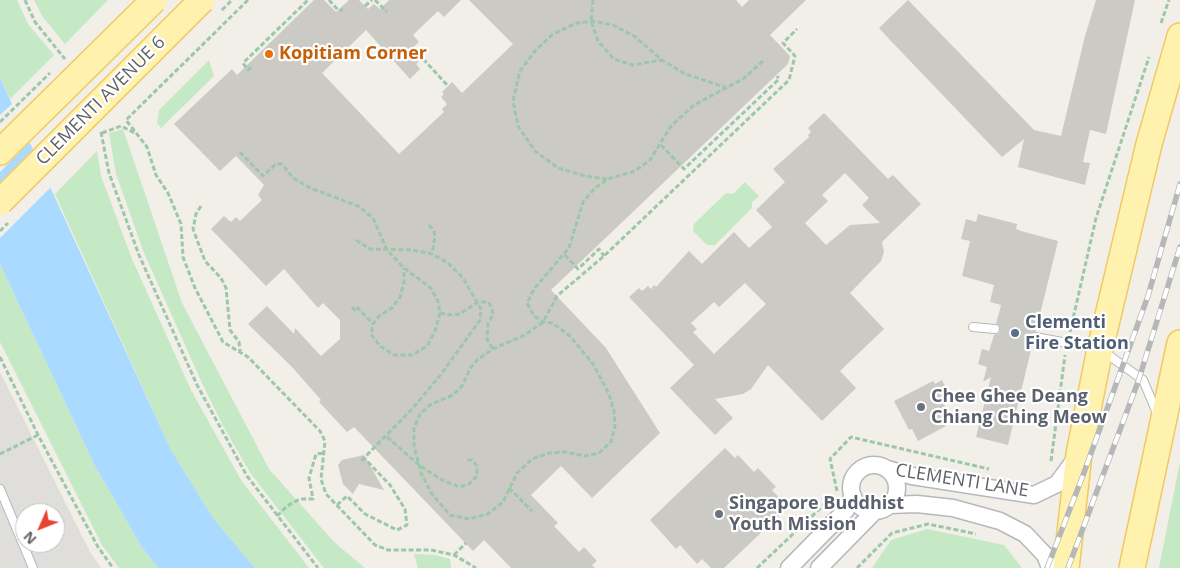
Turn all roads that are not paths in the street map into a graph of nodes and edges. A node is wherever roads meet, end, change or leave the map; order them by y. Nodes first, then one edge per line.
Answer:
1 (154, 0) edge
2 (202, 0) edge
3 (1170, 32) edge
4 (0, 152) edge
5 (0, 202) edge
6 (973, 327) dead end
7 (995, 329) dead end
8 (1035, 337) dead end
9 (1180, 342) edge
10 (1100, 349) junction
11 (1180, 378) edge
12 (1165, 416) junction
13 (1079, 454) junction
14 (887, 469) junction
15 (0, 489) edge
16 (853, 496) junction
17 (882, 508) junction
18 (33, 568) edge
19 (789, 568) edge
20 (819, 568) edge
21 (1050, 568) edge
22 (1066, 568) edge
23 (1132, 568) edge

1 - 4 main road, CLEMENTI AVENUE 6, bridge
2 - 5 main road, CLEMENTI AVENUE 6, bridge
3 - 10 main road
6 - 7 lane
8 - 10 lane
9 - 12 main road
10 - 12 lane
10 - 13 main road
11 - 12 street
12 - 23 main road
13 - 14 street, CLEMENTI LANE
13 - 22 main road
14 - 16 street, CLEMENTI LANE
14 - 17 street, CLEMENTI LANE
15 - 18 lane
16 - 17 street
16 - 19 street, CLEMENTI LANE
17 - 20 street, CLEMENTI LANE
17 - 21 street, CLEMENTI LANE

